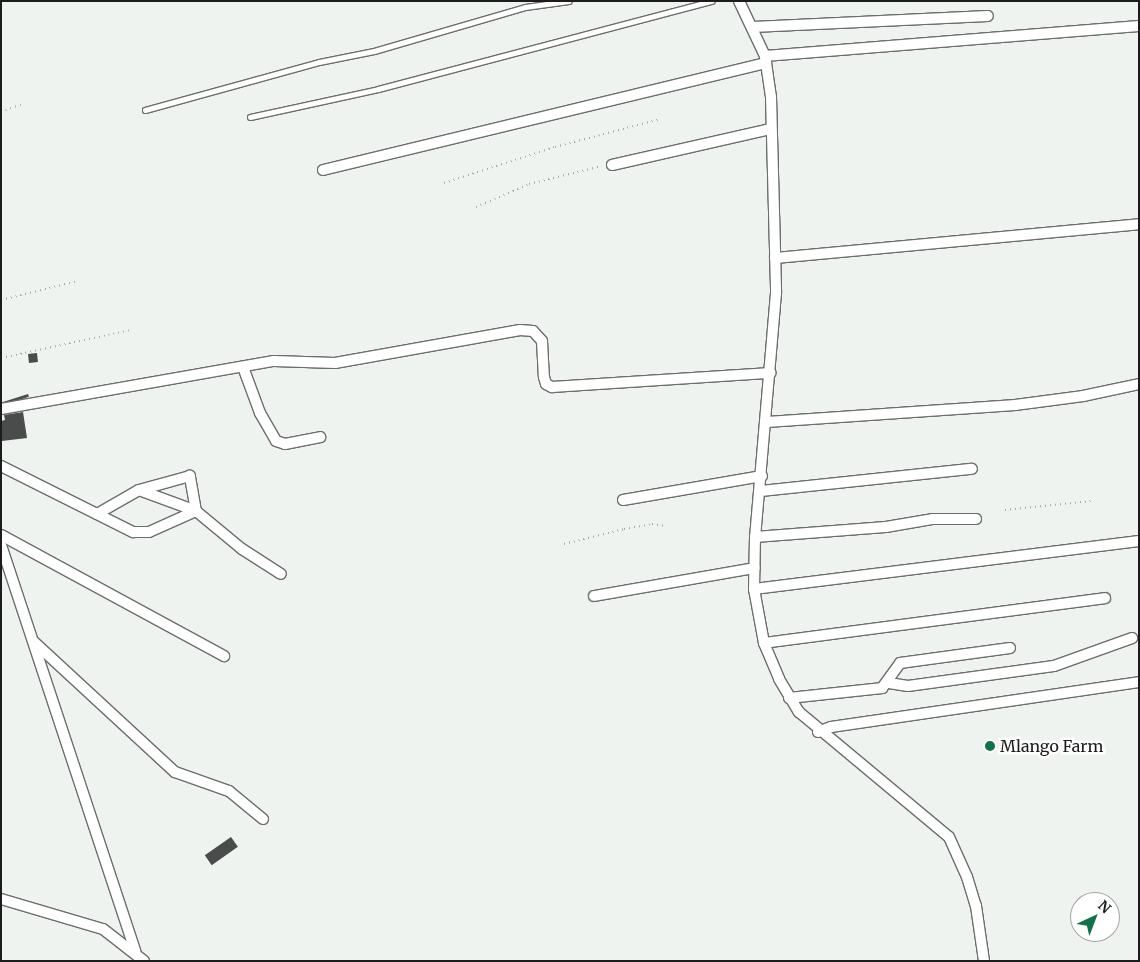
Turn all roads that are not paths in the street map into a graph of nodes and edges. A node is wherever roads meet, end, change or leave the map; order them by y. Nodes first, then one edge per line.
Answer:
1 (569, 1) edge
2 (712, 1) edge
3 (739, 1) edge
4 (988, 16) dead end
5 (1139, 26) edge
6 (753, 27) junction
7 (765, 60) junction
8 (145, 110) dead end
9 (250, 116) dead end
10 (771, 129) junction
11 (612, 165) road end
12 (323, 170) dead end
13 (1139, 224) edge
14 (775, 258) junction
15 (242, 367) junction
16 (771, 373) junction
17 (1139, 384) edge
18 (1, 410) edge
19 (767, 422) junction
20 (320, 437) dead end
21 (1, 466) edge
22 (972, 469) dead end
23 (762, 476) junction
24 (139, 490) junction
25 (761, 491) junction
26 (623, 500) dead end
27 (196, 511) junction
28 (97, 514) junction
29 (976, 518) dead end
30 (1, 535) edge
31 (755, 537) junction
32 (1139, 541) edge
33 (1, 545) edge
34 (755, 568) junction
35 (281, 574) dead end
36 (754, 589) junction
37 (594, 596) dead end
38 (1105, 598) dead end
39 (1132, 638) dead end
40 (33, 641) junction
41 (764, 643) junction
42 (1010, 648) dead end
43 (224, 656) dead end
44 (1139, 682) edge
45 (889, 683) junction
46 (789, 698) junction
47 (818, 732) junction
48 (263, 819) dead end
49 (1, 899) edge
50 (135, 951) junction
51 (144, 961) edge
52 (984, 961) edge

1 - 8 lane
2 - 9 lane
3 - 6 street
4 - 6 street
5 - 7 street
6 - 7 street
7 - 10 street
7 - 12 street
10 - 11 street
10 - 14 street
13 - 14 street
14 - 16 street
15 - 16 street
15 - 18 street
15 - 20 street
16 - 19 street
17 - 19 street
19 - 23 street
21 - 28 street
22 - 25 street
23 - 25 street
23 - 26 street
24 - 27 street
24 - 27 street
24 - 28 street
25 - 31 street
27 - 28 street
27 - 35 street
29 - 31 street
30 - 43 street
31 - 34 street
32 - 36 street
33 - 40 street
34 - 36 street
34 - 37 street
36 - 41 street
38 - 41 street
39 - 45 street
40 - 48 street
40 - 50 street
41 - 46 street
42 - 45 street
44 - 47 street
45 - 46 street
46 - 47 street
47 - 52 street
49 - 50 street
50 - 51 street

